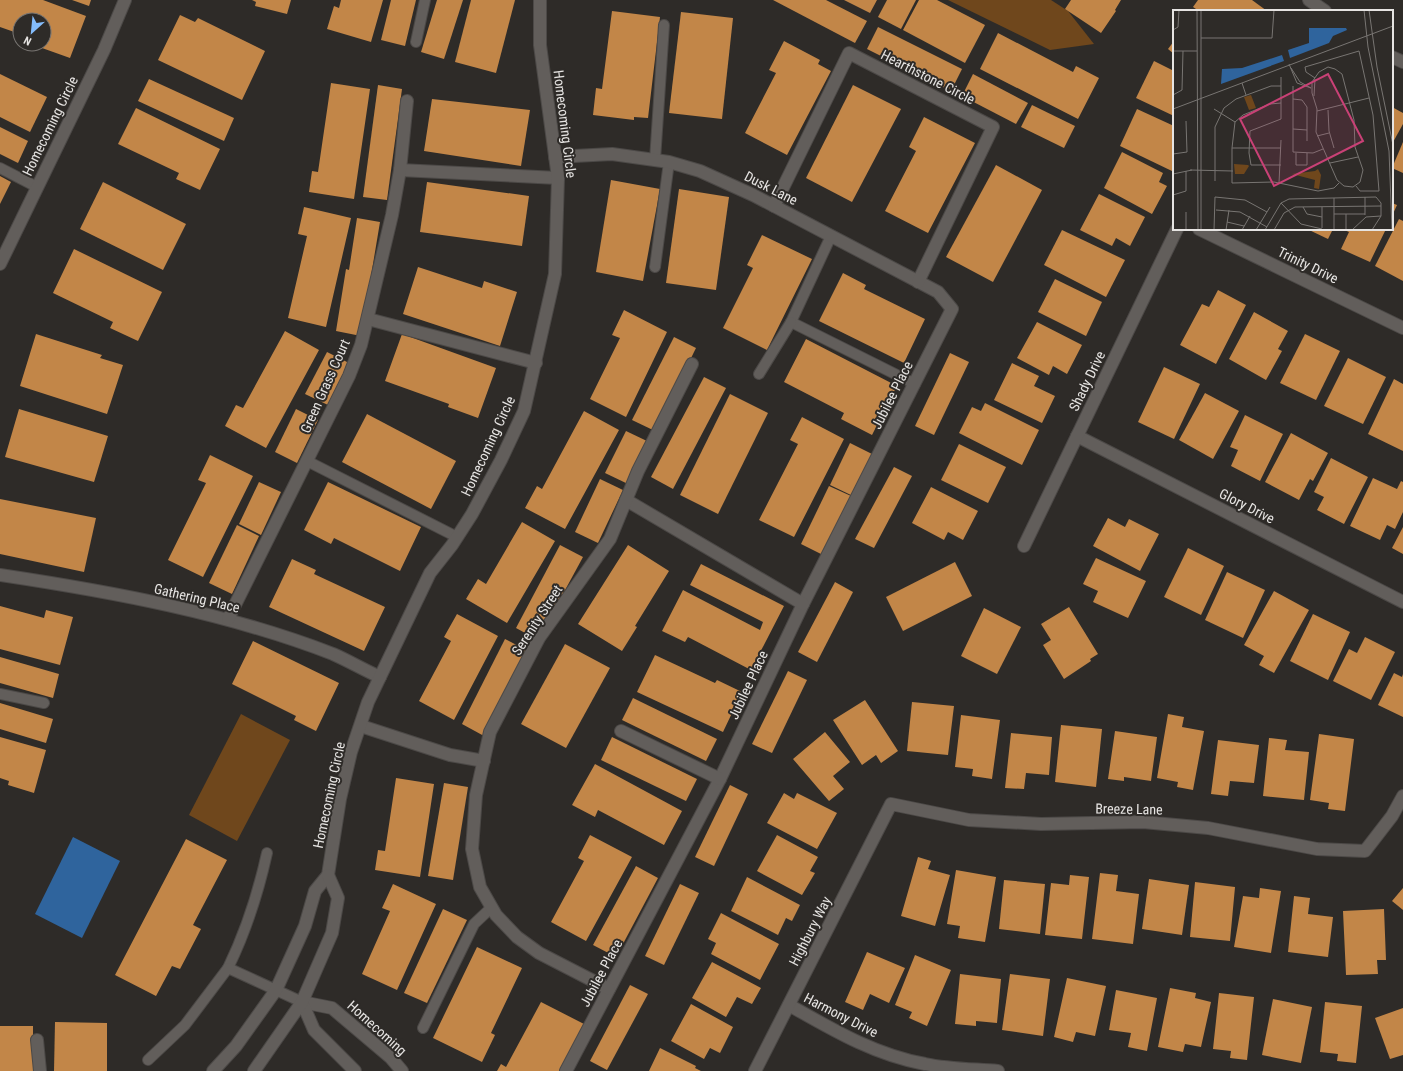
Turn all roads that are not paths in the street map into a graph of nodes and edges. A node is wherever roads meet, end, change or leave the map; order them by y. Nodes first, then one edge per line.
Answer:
1 (125, 0) edge
2 (425, 0) edge
3 (540, 0) edge
4 (1309, 0) edge
5 (1321, 10) edge
6 (664, 25) dead end
7 (416, 42) dead end
8 (1393, 57) edge
9 (1403, 62) edge
10 (407, 101) dead end
11 (555, 157) junction
12 (655, 160) junction
13 (669, 162) junction
14 (0, 168) edge
15 (400, 170) junction
16 (558, 178) junction
17 (37, 187) junction
18 (774, 206) junction
19 (1177, 230) edge
20 (1201, 230) edge
21 (830, 236) junction
22 (0, 264) edge
23 (655, 268) dead end
24 (918, 282) junction
25 (952, 309) joint
26 (368, 318) junction
27 (791, 322) junction
28 (1403, 328) edge
29 (536, 363) junction
30 (692, 364) dead end
31 (759, 374) dead end
32 (915, 384) junction
33 (1077, 436) junction
34 (307, 461) junction
35 (626, 500) junction
36 (457, 537) junction
37 (1024, 546) dead end
38 (0, 575) edge
39 (1403, 602) edge
40 (803, 604) junction
41 (228, 619) junction
42 (380, 677) junction
43 (0, 694) edge
44 (44, 703) dead end
45 (361, 726) junction
46 (621, 731) dead end
47 (484, 761) junction
48 (720, 779) junction
49 (1403, 796) edge
50 (891, 804) joint
51 (267, 853) dead end
52 (328, 875) junction
53 (492, 907) junction
54 (228, 968) junction
55 (609, 989) junction
56 (276, 990) junction
57 (302, 1002) junction
58 (789, 1005) junction
59 (423, 1028) dead end
60 (37, 1040) dead end
61 (148, 1060) dead end
62 (40, 1071) edge
63 (213, 1071) edge
64 (254, 1071) edge
65 (355, 1071) edge
66 (402, 1071) edge
67 (566, 1071) edge
68 (755, 1071) edge
69 (998, 1071) edge

1 - 17 street, Homecoming Circle
2 - 7 lane
3 - 11 street, Homecoming Circle
4 - 5 street
6 - 12 lane
8 - 9 street
10 - 15 street, Green Grass Court
11 - 12 street, Dusk Lane
11 - 16 street, Homecoming Circle
12 - 13 street, Dusk Lane
13 - 18 street, Dusk Lane
13 - 23 lane
14 - 17 lane
15 - 16 street
15 - 26 street, Green Grass Court
16 - 29 street, Homecoming Circle
17 - 22 street, Homecoming Circle
18 - 21 street, Dusk Lane
18 - 24 street, Hearthstone Circle
19 - 33 street, Shady Drive
20 - 28 street, Trinity Drive
21 - 24 street, Dusk Lane
21 - 27 lane
24 - 25 street, Dusk Lane
25 - 32 street, Jubilee Place
26 - 29 street
26 - 34 street, Green Grass Court
27 - 31 lane
27 - 32 lane
29 - 36 street, Homecoming Circle
30 - 35 street, Serenity Street
32 - 40 street, Jubilee Place
33 - 37 street, Shady Drive
33 - 39 street, Glory Drive
34 - 36 lane
34 - 41 street, Green Grass Court
35 - 40 street
35 - 47 street, Serenity Street
36 - 42 street, Homecoming Circle
38 - 41 street, Gathering Place
40 - 48 street, Jubilee Place
41 - 42 street, Gathering Place
42 - 45 street, Homecoming Circle
43 - 44 lane
45 - 47 street
45 - 52 street, Homecoming Circle
46 - 48 street
47 - 53 street, Serenity Street
48 - 55 street, Jubilee Place
49 - 50 street, Breeze Lane
50 - 58 street, Highbury Way
51 - 54 lane
52 - 56 street
52 - 57 street
53 - 55 street, Serenity Street
53 - 59 lane
54 - 56 lane
54 - 61 lane
55 - 67 street, Jubilee Place
56 - 57 lane
56 - 63 street
57 - 64 street
57 - 65 street
57 - 66 street, Homecoming
58 - 68 street, Highbury Way
58 - 69 street, Harmony Drive
60 - 62 street

